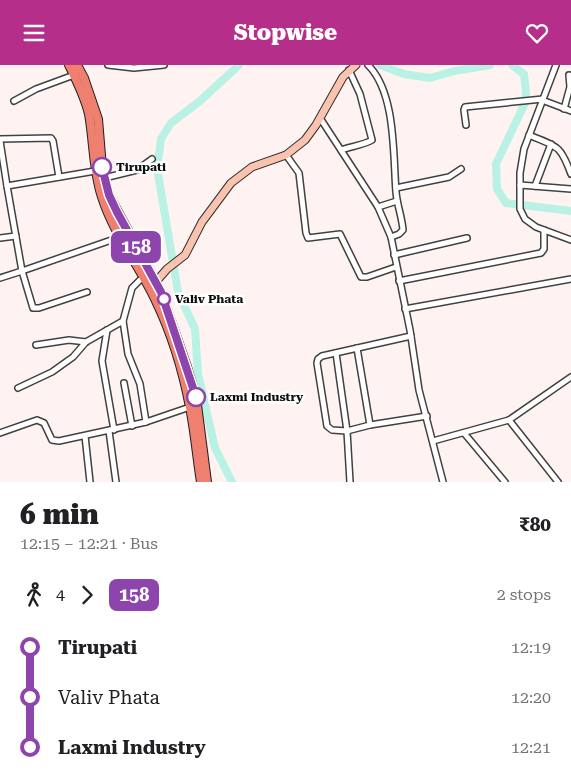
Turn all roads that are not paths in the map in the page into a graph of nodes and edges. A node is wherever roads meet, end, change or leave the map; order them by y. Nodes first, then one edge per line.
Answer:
1 (69, 65) edge
2 (77, 65) edge
3 (108, 65) edge
4 (164, 65) edge
5 (356, 65) edge
6 (368, 65) edge
7 (556, 65) edge
8 (349, 70) junction
9 (74, 75) junction
10 (569, 75) dead end
11 (542, 99) junction
12 (14, 101) dead end
13 (564, 109) junction
14 (571, 111) edge
15 (320, 118) junction
16 (466, 125) dead end
17 (529, 135) junction
18 (0, 140) edge
19 (551, 144) junction
20 (341, 150) junction
21 (286, 155) junction
22 (152, 159) dead end
23 (2, 164) edge
24 (461, 169) dead end
25 (95, 171) junction
26 (571, 174) edge
27 (59, 177) junction
28 (104, 178) junction
29 (520, 185) junction
30 (7, 186) junction
31 (535, 186) junction
32 (396, 189) junction
33 (571, 189) edge
34 (397, 201) junction
35 (378, 207) junction
36 (207, 214) junction
37 (209, 222) dead end
38 (544, 230) junction
39 (16, 236) junction
40 (120, 237) junction
41 (391, 237) junction
42 (0, 238) edge
43 (467, 238) dead end
44 (571, 240) edge
45 (394, 255) junction
46 (396, 267) junction
47 (22, 271) junction
48 (144, 277) junction
49 (0, 278) edge
50 (571, 279) edge
51 (399, 281) junction
52 (152, 285) junction
53 (87, 292) dead end
54 (406, 309) junction
55 (123, 321) junction
56 (107, 330) junction
57 (411, 336) junction
58 (86, 342) junction
59 (36, 345) dead end
60 (357, 348) junction
61 (336, 353) junction
62 (569, 379) edge
63 (124, 383) dead end
64 (571, 386) edge
65 (18, 388) dead end
66 (190, 407) junction
67 (426, 416) junction
68 (509, 420) junction
69 (146, 422) junction
70 (370, 425) junction
71 (132, 426) junction
72 (111, 431) junction
73 (346, 431) junction
74 (0, 433) edge
75 (464, 433) junction
76 (85, 436) junction
77 (433, 441) junction
78 (90, 482) edge
79 (116, 482) edge
80 (201, 482) edge
81 (207, 482) edge
82 (350, 482) edge
83 (443, 482) edge
84 (505, 482) edge
85 (558, 482) edge

1 - 9 main road
2 - 28 main road
3 - 4 street
5 - 8 street
6 - 32 street
7 - 11 street
8 - 15 street
8 - 20 street
9 - 12 street
9 - 25 main road
10 - 13 street
11 - 13 street
11 - 16 street
11 - 17 street
13 - 14 street
15 - 20 street
15 - 21 street
17 - 19 street
17 - 29 street
18 - 23 street
18 - 27 street
19 - 26 street
19 - 31 street
20 - 35 street
21 - 36 street
21 - 46 street
22 - 28 street
23 - 30 street
24 - 32 street
25 - 27 street
25 - 40 main road
27 - 30 street
28 - 52 main road
29 - 31 street
29 - 38 street
30 - 39 street
31 - 33 street
32 - 34 street
34 - 35 street
34 - 41 street
35 - 41 street
36 - 37 street
36 - 52 street
38 - 44 street
38 - 51 street
39 - 42 street
39 - 47 street
40 - 47 street
40 - 48 main road
41 - 45 street
43 - 45 street
45 - 46 street
46 - 51 street
47 - 49 street
47 - 53 street
48 - 52 main road
48 - 55 street
50 - 54 street
51 - 54 street
52 - 66 main road
52 - 81 main road
54 - 57 street
55 - 56 street
55 - 69 street
56 - 58 street
56 - 72 street
57 - 60 street
57 - 67 street
58 - 59 street
58 - 65 street
60 - 61 street
60 - 70 street
61 - 73 street
61 - 73 street
62 - 64 street
62 - 68 street
63 - 71 street
66 - 69 street
66 - 80 main road
67 - 70 street
67 - 77 street
68 - 75 street
68 - 85 street
69 - 71 street
70 - 73 street
71 - 72 street
72 - 76 street
72 - 79 street
73 - 82 street
74 - 76 street
75 - 77 street
75 - 84 street
76 - 78 street
77 - 83 street

